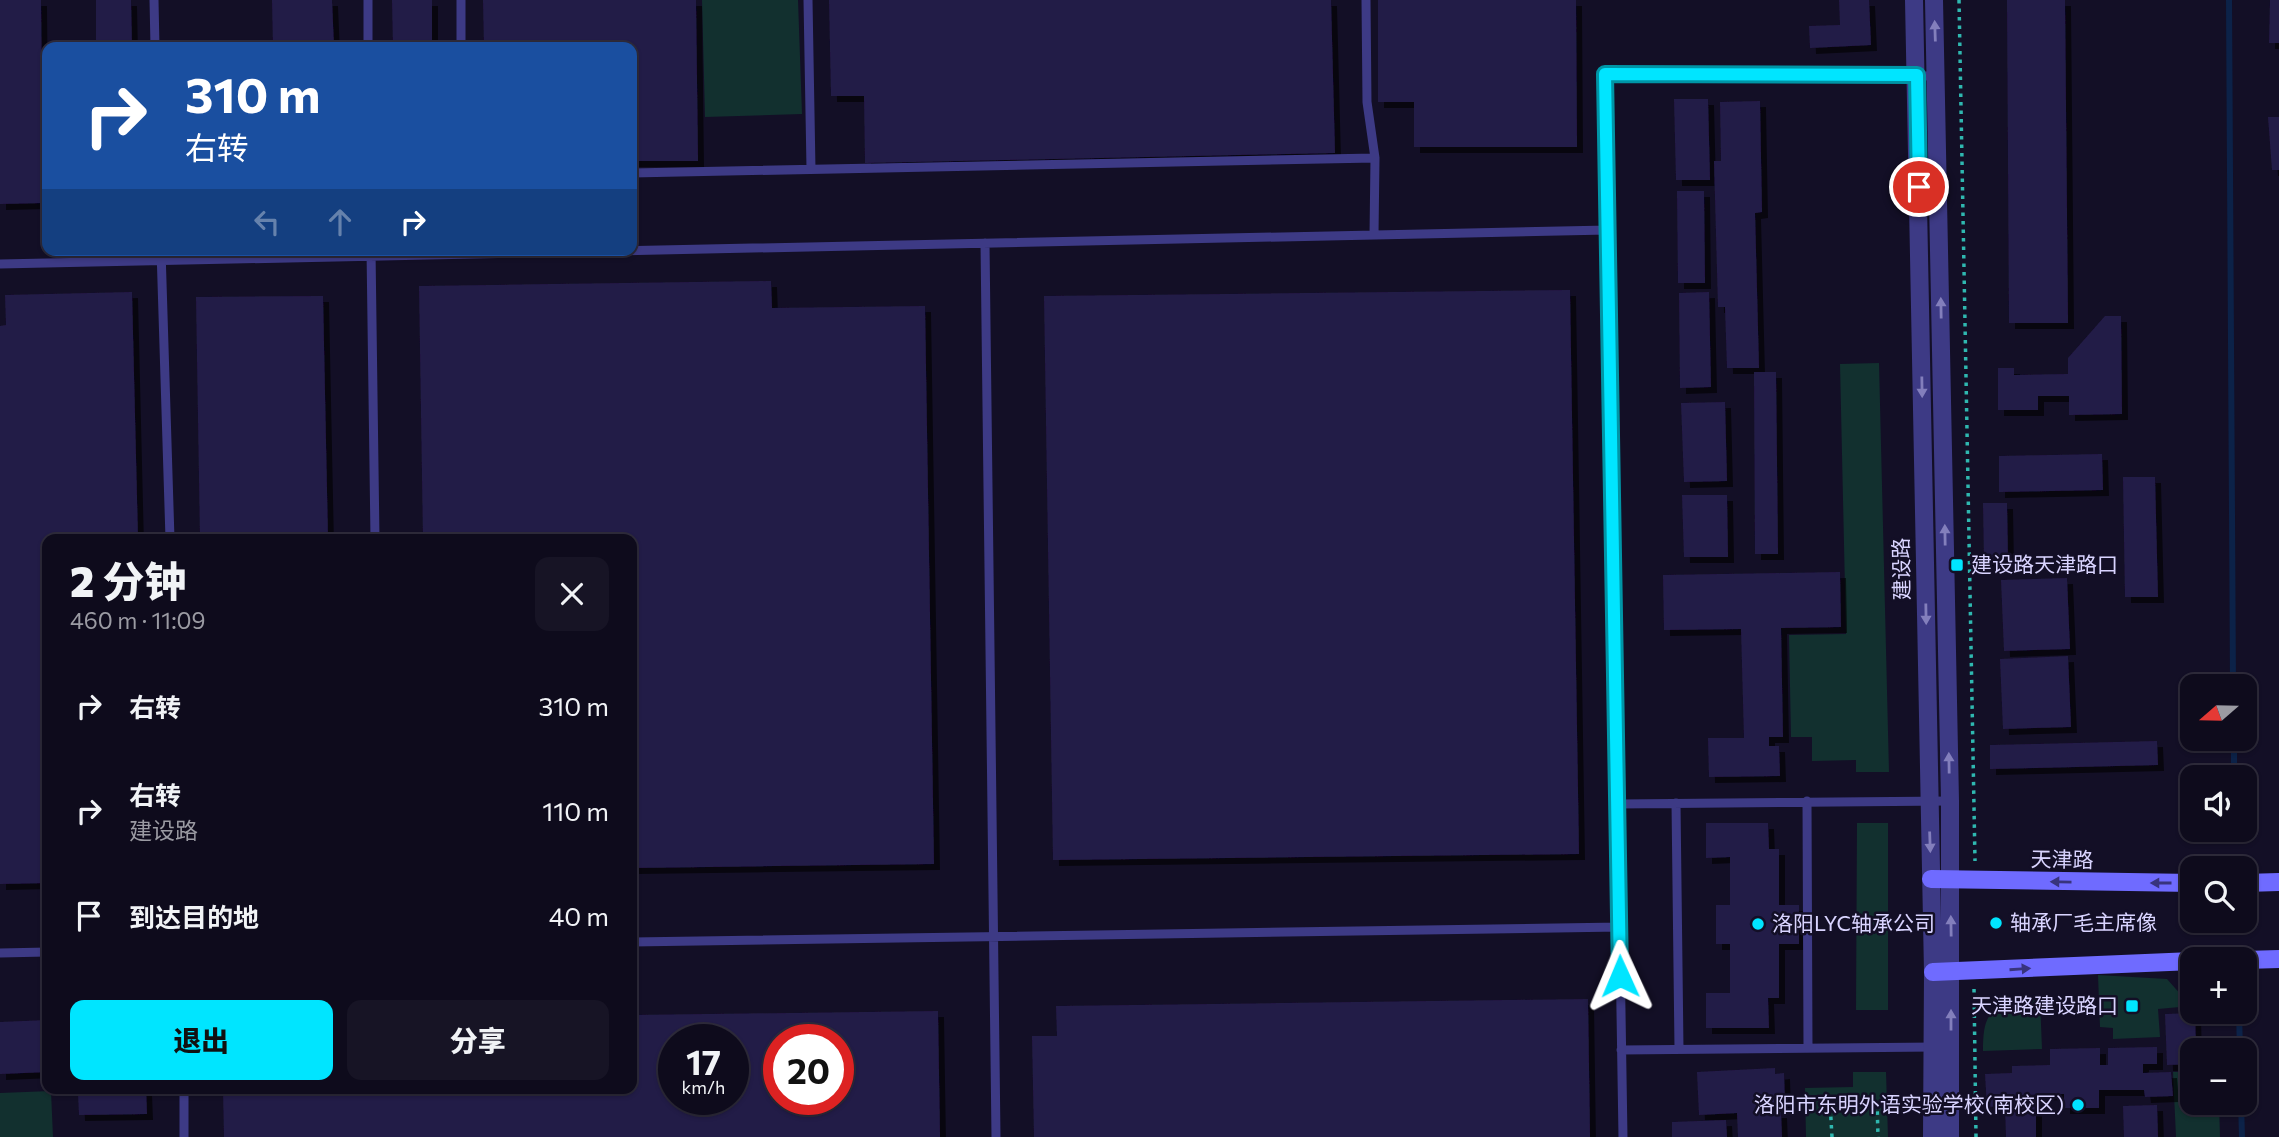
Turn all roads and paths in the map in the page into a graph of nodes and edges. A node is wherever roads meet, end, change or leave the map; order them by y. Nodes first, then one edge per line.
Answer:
1 (154, 0) edge
2 (368, 0) edge
3 (461, 0) edge
4 (808, 0) edge
5 (1366, 0) edge
6 (1914, 0) edge
7 (1934, 0) edge
8 (1959, 0) edge
9 (155, 42) edge
10 (368, 42) edge
11 (461, 42) edge
12 (1917, 75) junction
13 (1937, 76) junction
14 (1375, 158) junction
15 (811, 169) junction
16 (637, 173) edge
17 (1608, 230) junction
18 (1374, 235) junction
19 (985, 243) junction
20 (637, 249) edge
21 (144, 256) edge
22 (162, 256) edge
23 (371, 256) edge
24 (0, 264) edge
25 (170, 534) edge
26 (375, 534) edge
27 (1807, 801) junction
28 (1929, 801) junction
29 (1950, 801) junction
30 (1676, 803) junction
31 (1618, 804) junction
32 (1931, 879) junction
33 (1950, 880) junction
34 (1975, 881) junction
35 (2180, 883) edge
36 (2257, 883) edge
37 (2279, 883) edge
38 (1620, 927) junction
39 (993, 937) junction
40 (637, 942) edge
41 (42, 952) edge
42 (0, 953) edge
43 (2279, 959) edge
44 (2257, 960) edge
45 (2180, 961) edge
46 (1952, 971) junction
47 (1933, 972) junction
48 (1974, 972) junction
49 (1951, 1046) junction
50 (1933, 1047) junction
51 (1808, 1048) junction
52 (1679, 1049) junction
53 (1622, 1050) junction
54 (184, 1094) edge
55 (184, 1137) edge
56 (996, 1137) edge
57 (1623, 1137) edge
58 (1832, 1137) edge
59 (1878, 1137) edge
60 (1932, 1137) edge
61 (1950, 1137) edge
62 (1976, 1137) edge

1 - 9 lane
2 - 10 lane
3 - 11 lane
4 - 15 lane
5 - 14 lane
6 - 12 street, 建设路
13 -> 7 street, 建设路
8 - 34 path
12 - 13 lane
12 - 17 lane
12 -> 28 street, 建设路
29 -> 13 street, 建设路
14 - 15 lane
14 - 18 lane
15 - 16 lane
17 - 18 lane
17 - 31 lane
18 - 19 lane
19 - 20 lane
19 - 39 lane
21 - 24 lane
22 - 25 lane
23 - 26 lane
27 - 28 lane
27 - 30 lane
27 - 51 lane
28 - 29 lane
28 -> 32 street, 建设路
29 - 33 street, 建设路
30 - 31 lane
30 - 52 lane
31 - 38 lane
32 - 33 main road, 天津路
32 - 47 street, 建设路
33 - 34 main road, 天津路
46 -> 33 street, 建设路
35 -> 34 main road, 天津路
36 - 37 main road
38 - 39 lane
38 - 53 lane
39 - 40 lane
39 - 56 lane
41 - 42 lane
43 - 44 main road
48 -> 45 main road
46 - 47 main road
46 - 48 main road
49 -> 46 street, 建设路
47 - 50 street, 建设路
48 - 62 path
49 - 50 lane
49 - 61 street, 建设路
50 - 51 lane
50 - 60 street, 建设路
51 - 52 lane
52 - 53 lane
53 - 57 lane
54 - 55 lane
58 - 59 path

